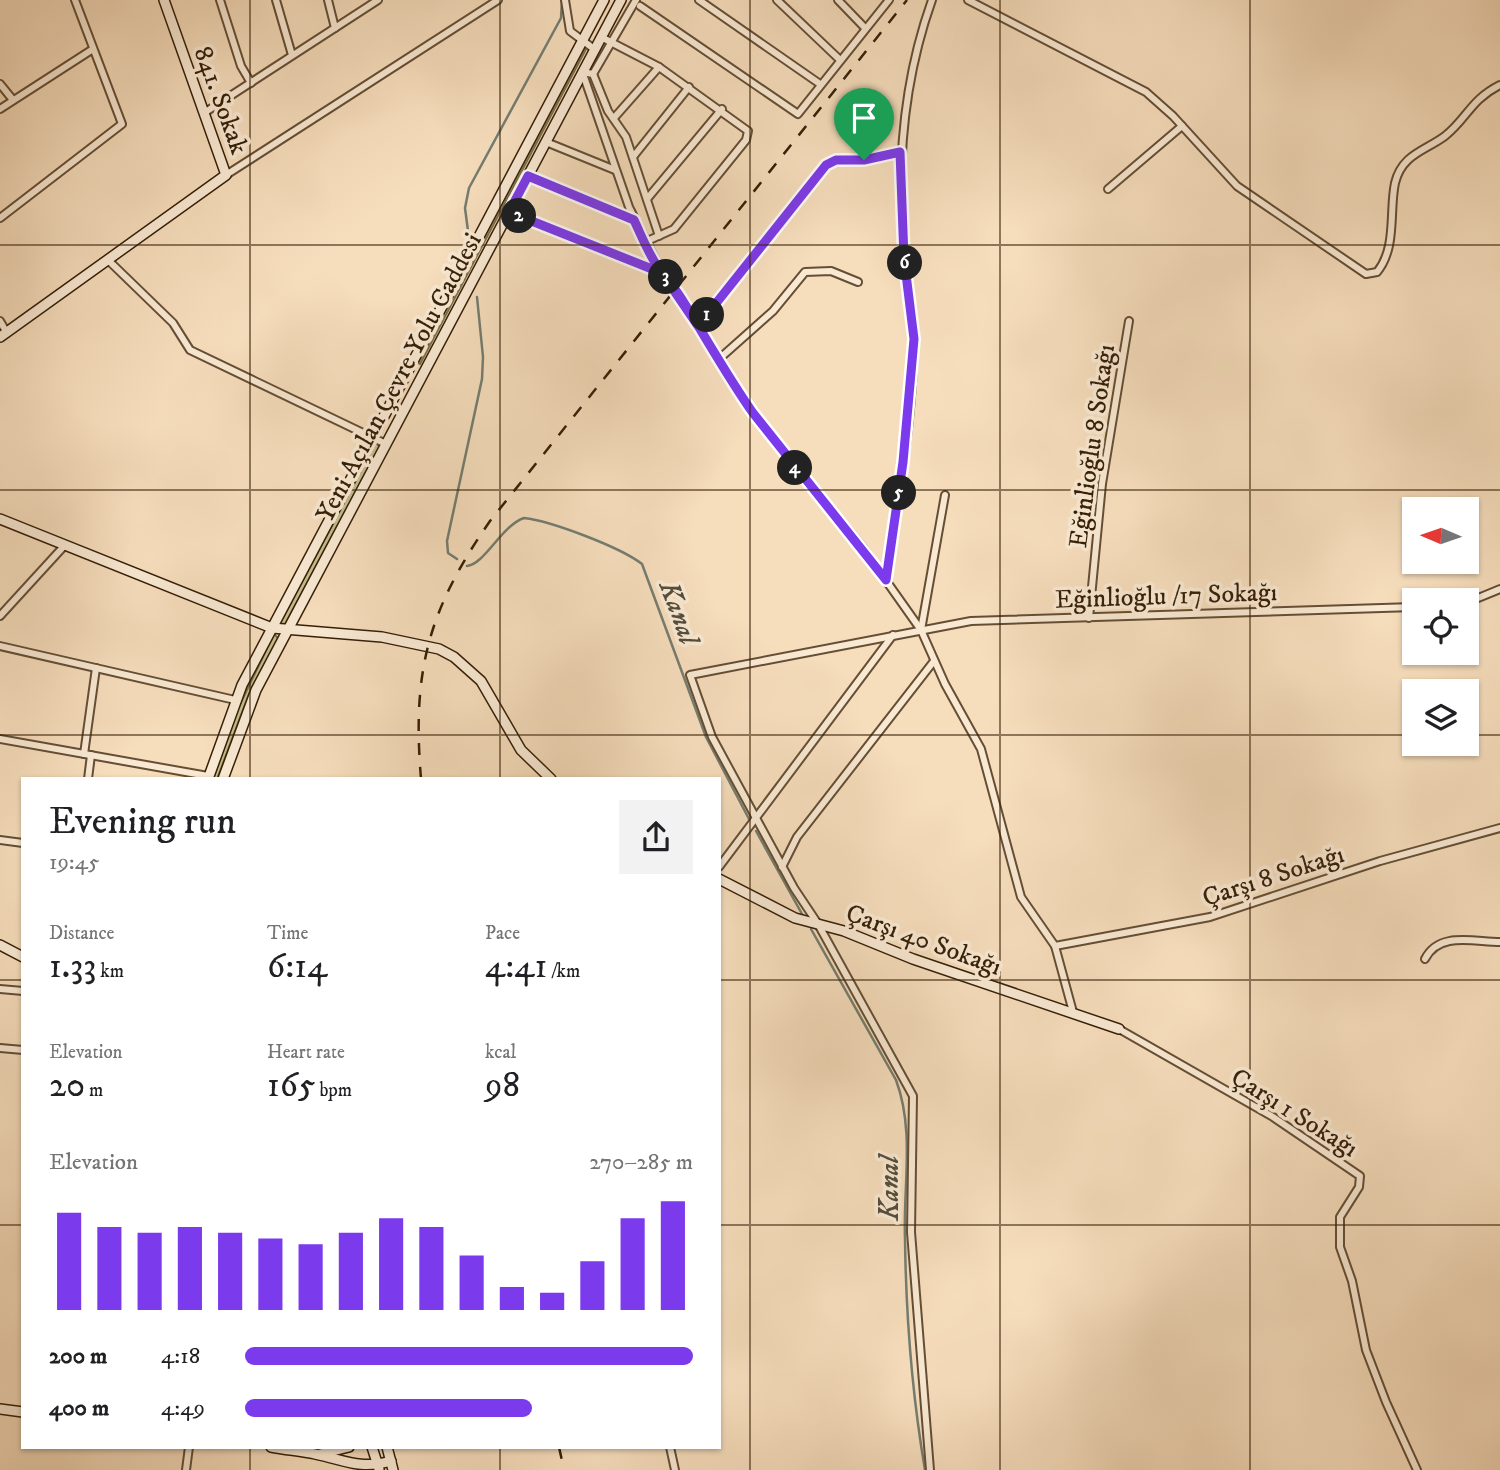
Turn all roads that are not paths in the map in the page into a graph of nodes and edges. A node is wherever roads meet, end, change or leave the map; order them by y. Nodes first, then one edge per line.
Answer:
1 (75, 0) edge
2 (164, 0) edge
3 (220, 0) edge
4 (276, 0) edge
5 (328, 0) edge
6 (377, 0) edge
7 (498, 0) edge
8 (565, 0) edge
9 (604, 0) edge
10 (621, 0) edge
11 (699, 0) edge
12 (777, 0) edge
13 (838, 0) edge
14 (889, 0) edge
15 (932, 0) edge
16 (968, 0) edge
17 (489, 2) edge
18 (638, 3) edge
19 (335, 27) junction
20 (865, 28) junction
21 (601, 37) junction
22 (582, 42) junction
23 (612, 43) junction
24 (93, 49) junction
25 (594, 49) junction
26 (292, 55) junction
27 (839, 60) junction
28 (659, 66) junction
29 (582, 72) junction
30 (593, 74) junction
31 (251, 83) junction
32 (820, 84) junction
33 (0, 85) edge
34 (1500, 85) edge
35 (689, 87) junction
36 (13, 100) junction
37 (0, 109) edge
38 (722, 109) junction
39 (204, 113) junction
40 (614, 118) junction
41 (1182, 126) junction
42 (546, 142) junction
43 (900, 152) junction
44 (633, 157) junction
45 (615, 170) junction
46 (226, 174) junction
47 (528, 176) junction
48 (1108, 189) dead end
49 (647, 199) junction
50 (509, 212) junction
51 (0, 218) edge
52 (634, 220) junction
53 (659, 236) junction
54 (645, 242) junction
55 (108, 260) junction
56 (662, 273) junction
57 (858, 282) dead end
58 (0, 321) edge
59 (1129, 321) dead end
60 (698, 326) junction
61 (4, 335) edge
62 (719, 359) junction
63 (372, 438) junction
64 (386, 444) junction
65 (945, 495) dead end
66 (0, 519) edge
67 (65, 545) junction
68 (886, 580) junction
69 (1500, 589) edge
70 (1479, 598) edge
71 (1402, 607) edge
72 (0, 617) edge
73 (1088, 618) junction
74 (272, 628) junction
75 (920, 630) junction
76 (288, 631) junction
77 (894, 635) junction
78 (0, 646) edge
79 (934, 661) junction
80 (96, 668) junction
81 (235, 700) junction
82 (0, 739) edge
83 (87, 754) junction
84 (88, 777) edge
85 (208, 777) edge
86 (224, 777) edge
87 (549, 777) edge
88 (757, 819) junction
89 (1500, 828) edge
90 (0, 840) edge
91 (21, 844) edge
92 (721, 864) edge
93 (782, 867) junction
94 (721, 880) edge
95 (818, 924) junction
96 (1500, 942) edge
97 (0, 945) edge
98 (1055, 946) junction
99 (21, 956) edge
100 (1425, 959) dead end
101 (0, 989) edge
102 (21, 991) edge
103 (1073, 1012) junction
104 (1119, 1029) joint
105 (0, 1048) edge
106 (21, 1050) edge
107 (0, 1409) edge
108 (21, 1412) edge
109 (189, 1449) edge
110 (284, 1449) edge
111 (340, 1449) edge
112 (373, 1449) edge
113 (670, 1449) edge
114 (318, 1454) junction
115 (392, 1465) edge
116 (379, 1467) edge
117 (186, 1470) edge
118 (675, 1470) edge
119 (930, 1470) edge
120 (1418, 1470) edge

1 - 24 street
2 - 39 main road, 841. Sokak
3 - 31 street
4 - 26 street
5 - 19 street
6 - 19 street
7 - 17 street
8 - 22 street
9 - 22 main road, Yeni Açılan Çevre Yolu Caddesi
10 - 21 main road, Yeni Açılan Çevre Yolu Caddesi
11 - 32 street
12 - 27 street
13 - 20 street
14 - 20 street
15 - 43 street
16 - 41 street
17 - 46 street
18 - 23 street
18 - 32 street
19 - 26 street
20 - 27 street
21 - 23 street
21 - 25 main road, Yeni Açılan Çevre Yolu Caddesi
22 - 25 street
22 - 63 main road, Yeni Açılan Çevre Yolu Caddesi
23 - 28 street
23 - 30 street
24 - 36 street
24 - 51 street
25 - 29 main road, Yeni Açılan Çevre Yolu Caddesi
26 - 31 street
27 - 32 street
28 - 35 street
28 - 40 street
29 - 30 street
29 - 42 main road, Yeni Açılan Çevre Yolu Caddesi
29 - 45 street
30 - 40 street
31 - 39 street
33 - 36 street
34 - 41 street
35 - 38 street
35 - 44 street
36 - 37 street
38 - 49 street
38 - 53 street
39 - 46 main road, 841. Sokak
40 - 44 street
41 - 48 street
42 - 45 street
42 - 47 main road, Yeni Açılan Çevre Yolu Caddesi
43 - 60 street
43 - 68 street
44 - 49 street
45 - 52 street
46 - 55 main road
47 - 50 main road, Yeni Açılan Çevre Yolu Caddesi
47 - 52 street
49 - 53 street
50 - 56 street
50 - 64 main road, Yeni Açılan Çevre Yolu Caddesi
52 - 54 street
53 - 54 street
54 - 56 street
55 - 61 main road
55 - 63 street
56 - 60 street
57 - 62 street
58 - 61 street
59 - 73 street, Eğinlioğlu 8 Sokağı
60 - 62 street
62 - 68 street
63 - 64 street
63 - 74 main road, Yeni Açılan Çevre Yolu Caddesi
64 - 76 main road, Yeni Açılan Çevre Yolu Caddesi
65 - 75 street
66 - 67 main road
67 - 72 street
67 - 74 main road
68 - 75 street
69 - 70 street
71 - 73 street, Eğinlioğlu /17 Sokağı
73 - 75 street, Eğinlioğlu /17 Sokağı
74 - 76 main road
74 - 81 main road, Yeni Açılan Çevre Yolu Caddesi
75 - 77 street, Eğinlioğlu /17 Sokağı
75 - 79 street
76 - 86 main road, Yeni Açılan Çevre Yolu Caddesi
76 - 87 main road
77 - 88 street
77 - 88 street, Eğinlioğlu /17 Sokağı
78 - 80 street
79 - 93 street
79 - 98 street
80 - 81 street
80 - 83 street
81 - 85 main road, Yeni Açılan Çevre Yolu Caddesi
82 - 83 street
83 - 84 street
83 - 85 street
88 - 92 street
88 - 93 street
89 - 98 street, Çarşı 8 Sokağı
90 - 91 street
93 - 95 street
94 - 95 main road, Çarşı 40 Sokağı
95 - 103 main road, Çarşı 40 Sokağı
95 - 119 street
96 - 100 street
97 - 99 main road
98 - 103 street
101 - 102 street
103 - 104 main road, Çarşı 40 Sokağı
104 - 120 street, Çarşı 1 Sokağı
105 - 106 street
107 - 108 main road
109 - 117 street
110 - 114 main road
111 - 114 main road
112 - 116 main road
113 - 118 street
114 - 116 main road
115 - 116 main road

